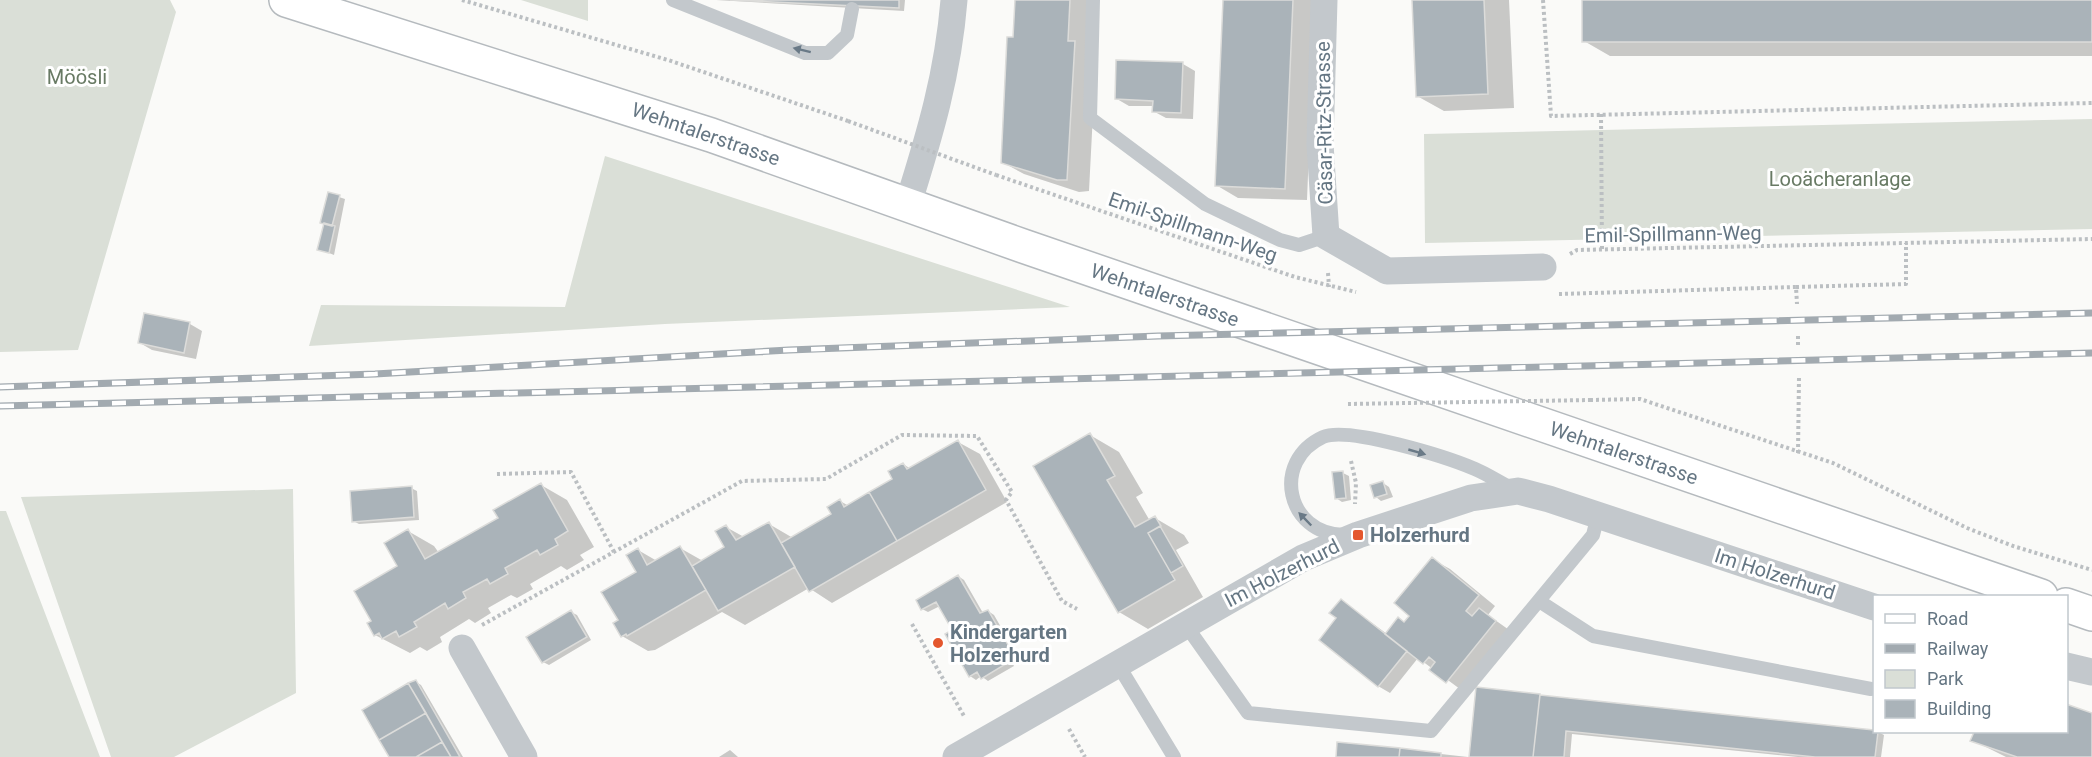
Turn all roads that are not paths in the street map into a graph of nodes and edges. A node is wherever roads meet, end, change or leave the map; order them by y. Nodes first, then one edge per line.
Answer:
1 (286, 0) edge
2 (954, 0) edge
3 (1093, 0) edge
4 (1324, 0) edge
5 (672, 1) edge
6 (852, 9) dead end
7 (908, 204) junction
8 (1326, 236) junction
9 (1543, 267) road end
10 (1518, 491) junction
11 (1598, 515) junction
12 (1358, 535) junction
13 (2035, 595) edge
14 (1539, 601) junction
15 (2068, 605) edge
16 (1873, 606) edge
17 (2092, 614) edge
18 (1185, 624) junction
19 (462, 648) road end
20 (1117, 663) junction
21 (2068, 666) edge
22 (2092, 672) edge
23 (1871, 689) dead end
24 (524, 757) edge
25 (956, 757) edge
26 (1174, 757) edge

1 - 7 main road, Wehntalerstrasse
2 - 7 street
3 - 8 lane
4 - 8 street, Cäsar-Ritz-Strasse
6 -> 5 lane
7 - 13 main road, Wehntalerstrasse
8 - 9 street
10 - 11 street, Im Holzerhurd
10 - 12 street, Im Holzerhurd
12 -> 10 lane
11 - 14 lane
11 - 16 street, Im Holzerhurd
12 - 18 street, Im Holzerhurd
14 - 18 lane
14 - 23 lane
15 - 17 main road
18 - 20 street, Im Holzerhurd
19 - 24 street
20 - 25 street, Im Holzerhurd
20 - 26 lane
21 - 22 street

